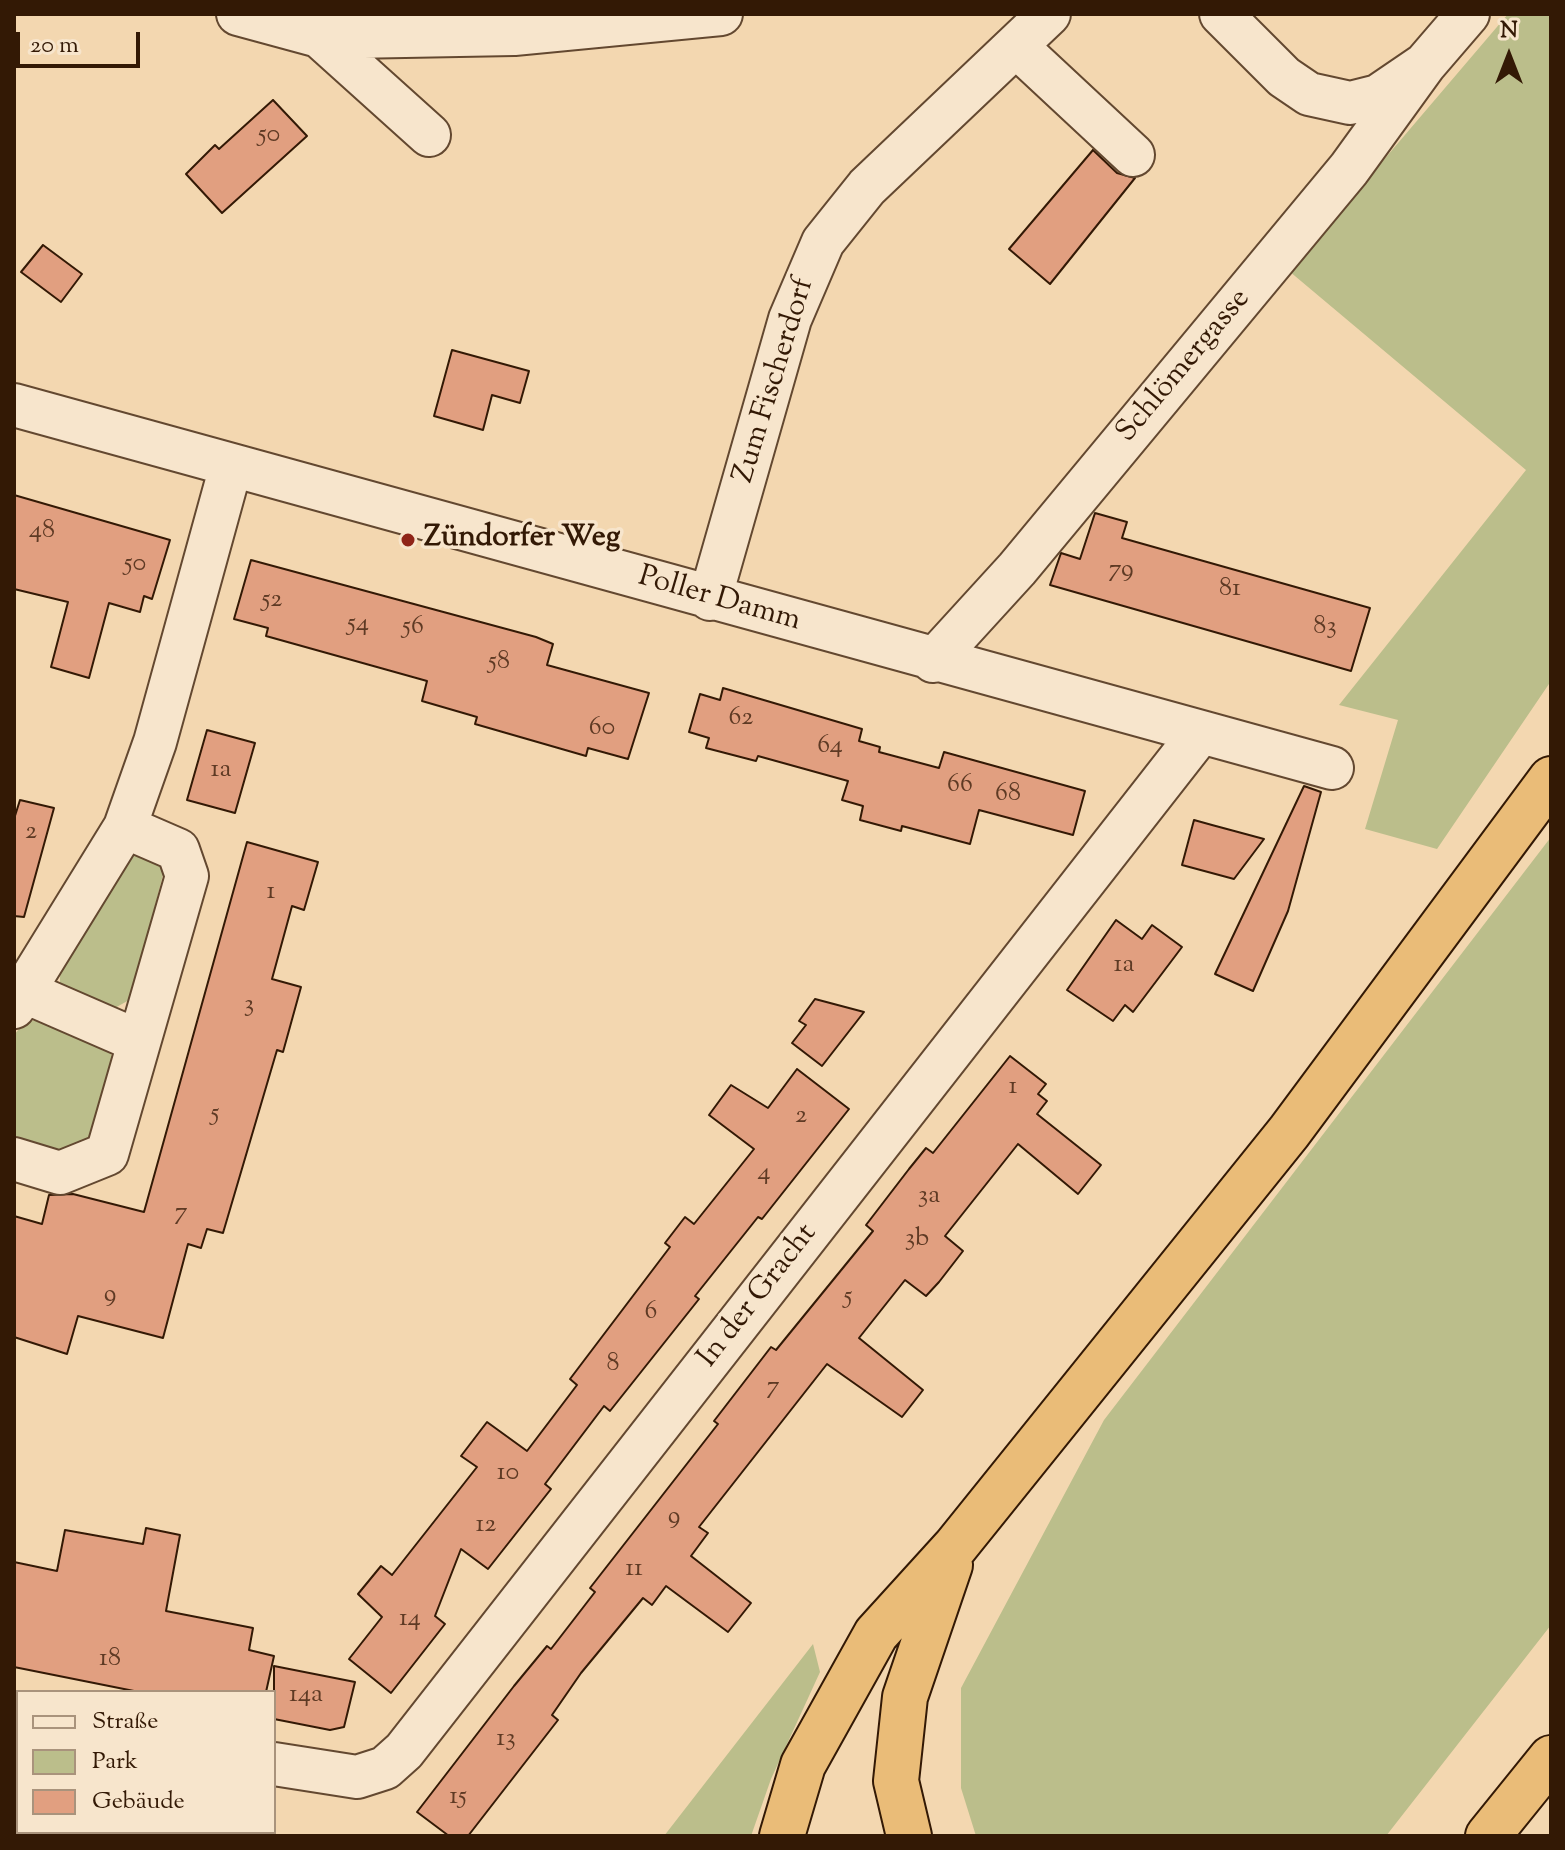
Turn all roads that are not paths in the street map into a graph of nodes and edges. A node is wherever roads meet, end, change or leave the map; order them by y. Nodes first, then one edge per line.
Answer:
1 (238, 14) edge
2 (721, 14) edge
3 (1049, 14) edge
4 (1221, 14) edge
5 (1468, 14) edge
6 (319, 36) junction
7 (1016, 46) junction
8 (1425, 64) junction
9 (429, 135) dead end
10 (1133, 155) dead end
11 (14, 405) edge
12 (231, 466) junction
13 (710, 599) junction
14 (933, 661) junction
15 (1200, 733) junction
16 (1332, 768) dead end
17 (1551, 779) edge
18 (125, 827) junction
19 (19, 999) edge
20 (138, 1041) junction
21 (14, 1159) edge
22 (955, 1547) junction
23 (1551, 1758) edge
24 (276, 1764) edge
25 (782, 1836) edge
26 (909, 1836) edge
27 (1488, 1836) edge

1 - 6 street
2 - 6 street
3 - 7 street, Zum Fischerdorf
4 - 8 street
5 - 8 street
6 - 9 street
7 - 10 street
7 - 13 street, Zum Fischerdorf
8 - 14 street, Schlömergasse
11 - 12 street, Poller Damm
12 - 13 street, Poller Damm
12 - 18 street
13 - 14 street, Poller Damm
14 - 15 street, Poller Damm
15 - 16 street, Poller Damm
15 - 24 street, In der Gracht
17 - 22 highway
18 - 19 street
18 - 20 street
19 - 20 street
20 - 21 street
22 - 25 highway
22 - 26 highway
23 - 27 highway

